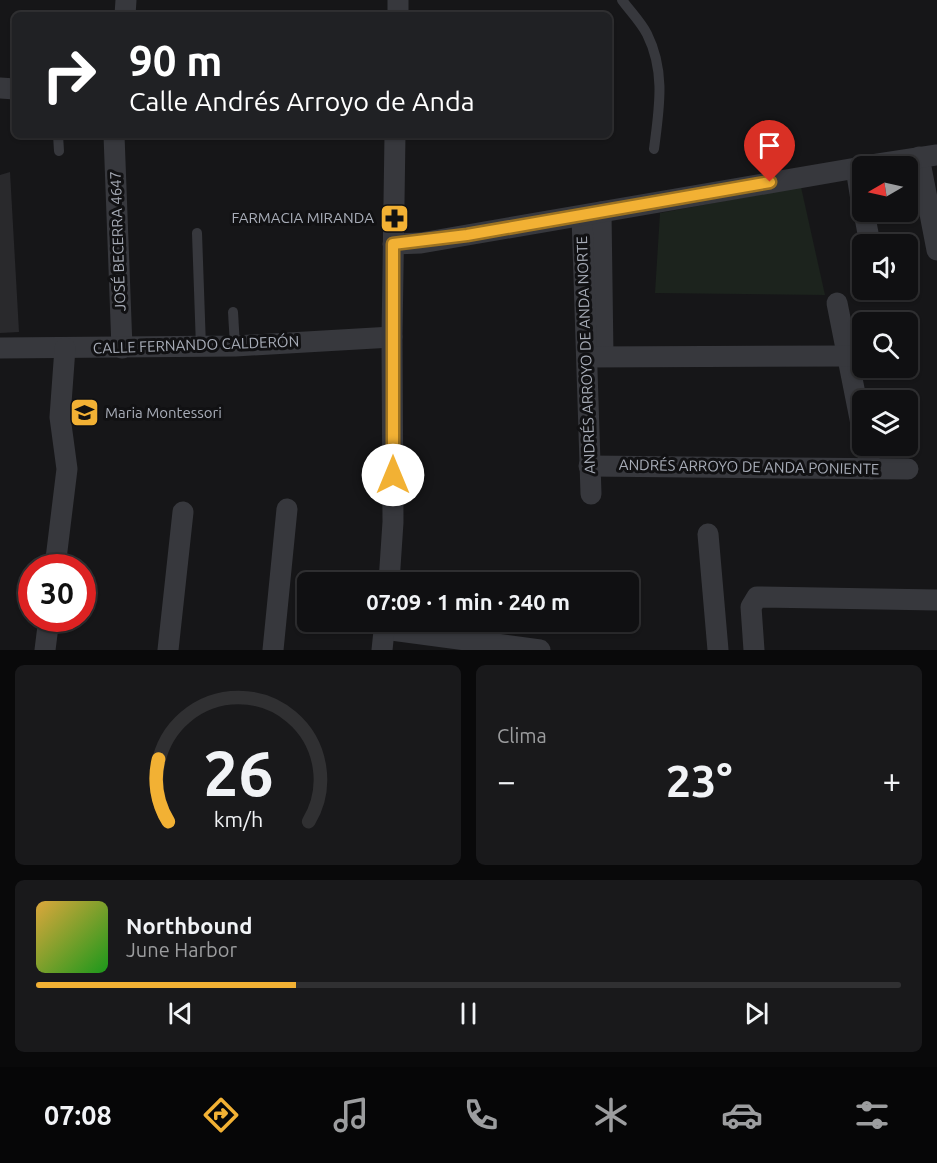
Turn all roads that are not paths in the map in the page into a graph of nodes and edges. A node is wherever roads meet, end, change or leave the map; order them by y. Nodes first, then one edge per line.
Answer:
1 (622, 0) edge
2 (58, 138) edge
3 (114, 138) edge
4 (395, 138) edge
5 (654, 149) dead end
6 (59, 151) dead end
7 (928, 156) edge
8 (852, 169) edge
9 (592, 214) junction
10 (196, 233) dead end
11 (393, 244) junction
12 (937, 250) edge
13 (837, 303) dead end
14 (232, 312) dead end
15 (392, 337) junction
16 (235, 346) junction
17 (201, 347) junction
18 (0, 348) edge
19 (65, 348) junction
20 (122, 348) junction
21 (848, 356) junction
22 (595, 357) junction
23 (855, 390) edge
24 (868, 456) edge
25 (589, 466) junction
26 (871, 469) junction
27 (908, 469) dead end
28 (591, 494) dead end
29 (286, 509) dead end
30 (183, 512) dead end
31 (708, 534) dead end
32 (57, 554) edge
33 (389, 572) edge
34 (937, 600) edge
35 (47, 632) edge
36 (384, 634) edge
37 (45, 650) edge
38 (168, 650) edge
39 (273, 650) edge
40 (540, 650) edge
41 (718, 650) edge
42 (754, 650) edge

1 - 5 lane
2 - 6 lane
3 - 20 street, JOSÉ BECERRA 4647
4 - 11 street
7 - 12 street
8 - 9 street
9 - 11 street
9 - 22 street, ANDRÉS ARROYO DE ANDA NORTE
10 - 17 lane
11 - 15 street
13 - 21 street
14 - 16 lane
15 - 16 street, CALLE FERNANDO CALDERÓN
15 - 33 street
16 - 17 street, CALLE FERNANDO CALDERÓN
17 - 20 street, CALLE FERNANDO CALDERÓN
18 - 19 street, CALLE FERNANDO CALDERÓN
19 - 20 street, CALLE FERNANDO CALDERÓN
19 - 32 street
21 - 22 street
21 - 23 street
22 - 25 street, ANDRÉS ARROYO DE ANDA NORTE
24 - 26 street
25 - 26 street, ANDRÉS ARROYO DE ANDA PONIENTE
25 - 28 street, ANDRÉS ARROYO DE ANDA NORTE
26 - 27 street, ANDRÉS ARROYO DE ANDA PONIENTE
29 - 39 street
30 - 38 street
31 - 41 street
34 - 42 street
35 - 37 street
36 - 40 street

